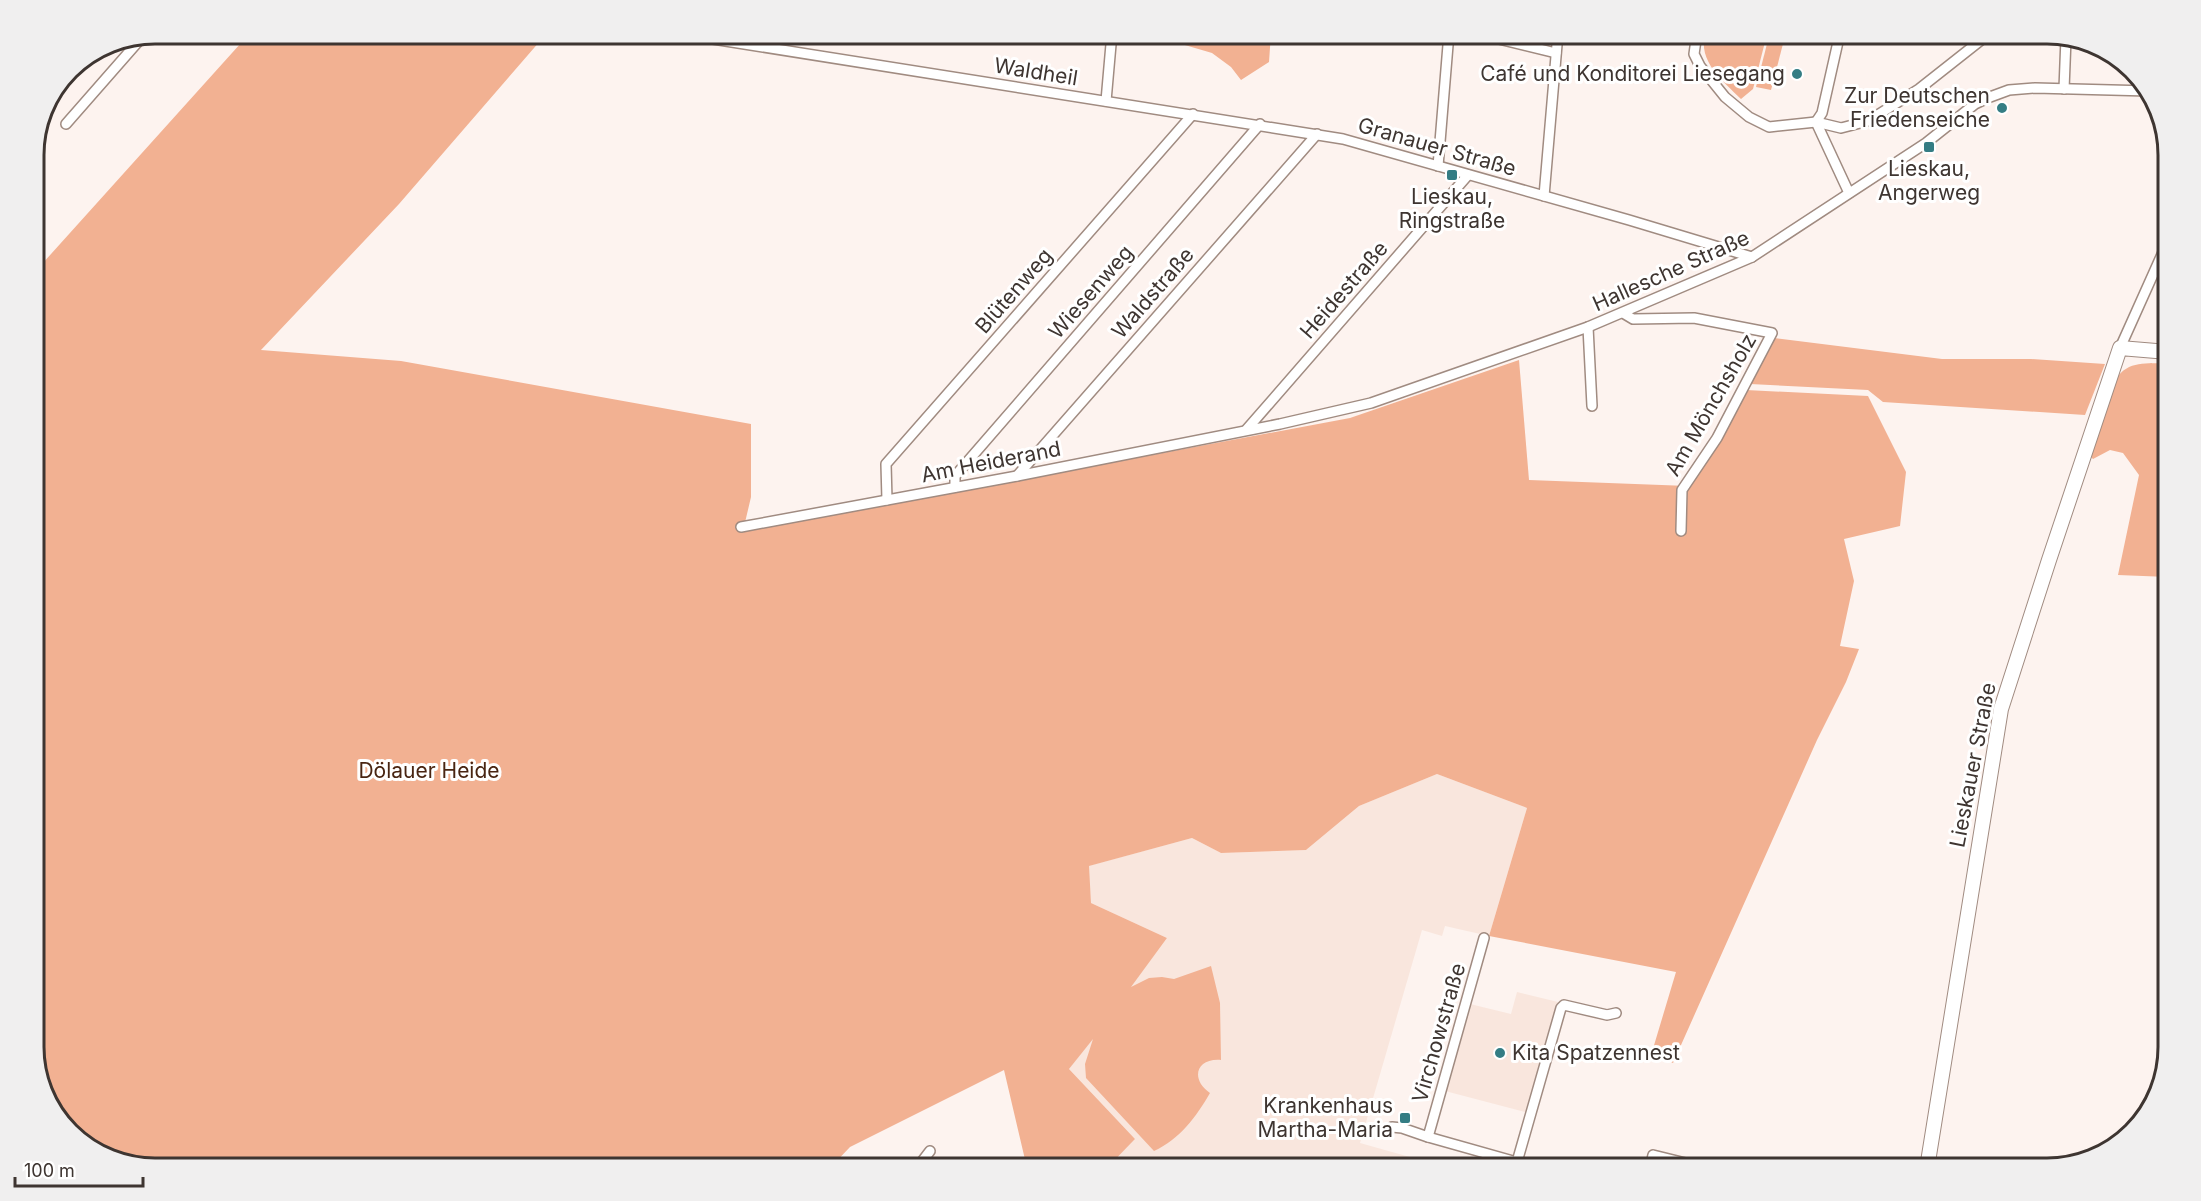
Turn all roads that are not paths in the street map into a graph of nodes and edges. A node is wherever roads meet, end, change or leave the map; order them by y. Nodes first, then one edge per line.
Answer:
1 (745, 44) edge
2 (1111, 44) edge
3 (1448, 44) edge
4 (1519, 44) edge
5 (1557, 44) edge
6 (1695, 44) edge
7 (1838, 44) edge
8 (1976, 44) edge
9 (135, 45) edge
10 (2066, 45) edge
11 (1556, 53) junction
12 (2064, 89) junction
13 (2138, 92) edge
14 (1106, 101) junction
15 (1193, 114) junction
16 (1816, 122) junction
17 (66, 124) dead end
18 (1260, 124) junction
19 (1317, 134) junction
20 (1438, 166) junction
21 (1468, 175) junction
22 (1849, 193) junction
23 (1544, 196) junction
24 (1752, 257) junction
25 (2157, 265) edge
26 (1623, 313) junction
27 (1588, 327) junction
28 (2120, 348) junction
29 (2157, 351) edge
30 (1592, 406) dead end
31 (1247, 429) junction
32 (1017, 476) junction
33 (955, 487) junction
34 (886, 500) junction
35 (741, 527) dead end
36 (1681, 531) dead end
37 (1484, 938) dead end
38 (1616, 1013) dead end
39 (1392, 1127) dead end
40 (1428, 1137) junction
41 (930, 1151) dead end
42 (925, 1158) edge
43 (1503, 1158) edge
44 (1518, 1158) edge
45 (1652, 1158) edge
46 (1665, 1158) edge
47 (1929, 1158) edge

1 - 14 street, Waldheil
2 - 14 street
3 - 20 street
4 - 11 street
5 - 11 street
6 - 16 street
7 - 16 street
8 - 16 street
9 - 17 street
10 - 12 street
11 - 23 street
12 - 13 street, Hallesche Straße
12 - 22 street, Hallesche Straße
14 - 15 street, Granauer Straße
15 - 18 street, Granauer Straße
15 - 34 street, Blütenweg
16 - 22 street
18 - 19 street, Granauer Straße
18 - 33 street, Wiesenweg
19 - 20 street, Granauer Straße
19 - 32 street, Waldstraße
20 - 21 street, Granauer Straße
21 - 23 street, Granauer Straße
21 - 31 street, Heidestraße
22 - 24 street, Hallesche Straße
23 - 24 street, Granauer Straße
24 - 26 street, Hallesche Straße
25 - 28 street
26 - 27 street, Hallesche Straße
26 - 36 street, Am Mönchsholz
27 - 30 street
27 - 31 street, Hallesche Straße
28 - 29 street
28 - 47 street, Lieskauer Straße
31 - 32 street, Am Heiderand
32 - 33 street, Am Heiderand
33 - 34 street, Am Heiderand
34 - 35 street, Am Heiderand
37 - 40 street, Virchowstraße
38 - 44 street
39 - 40 street
40 - 43 street
41 - 42 street
45 - 46 street

